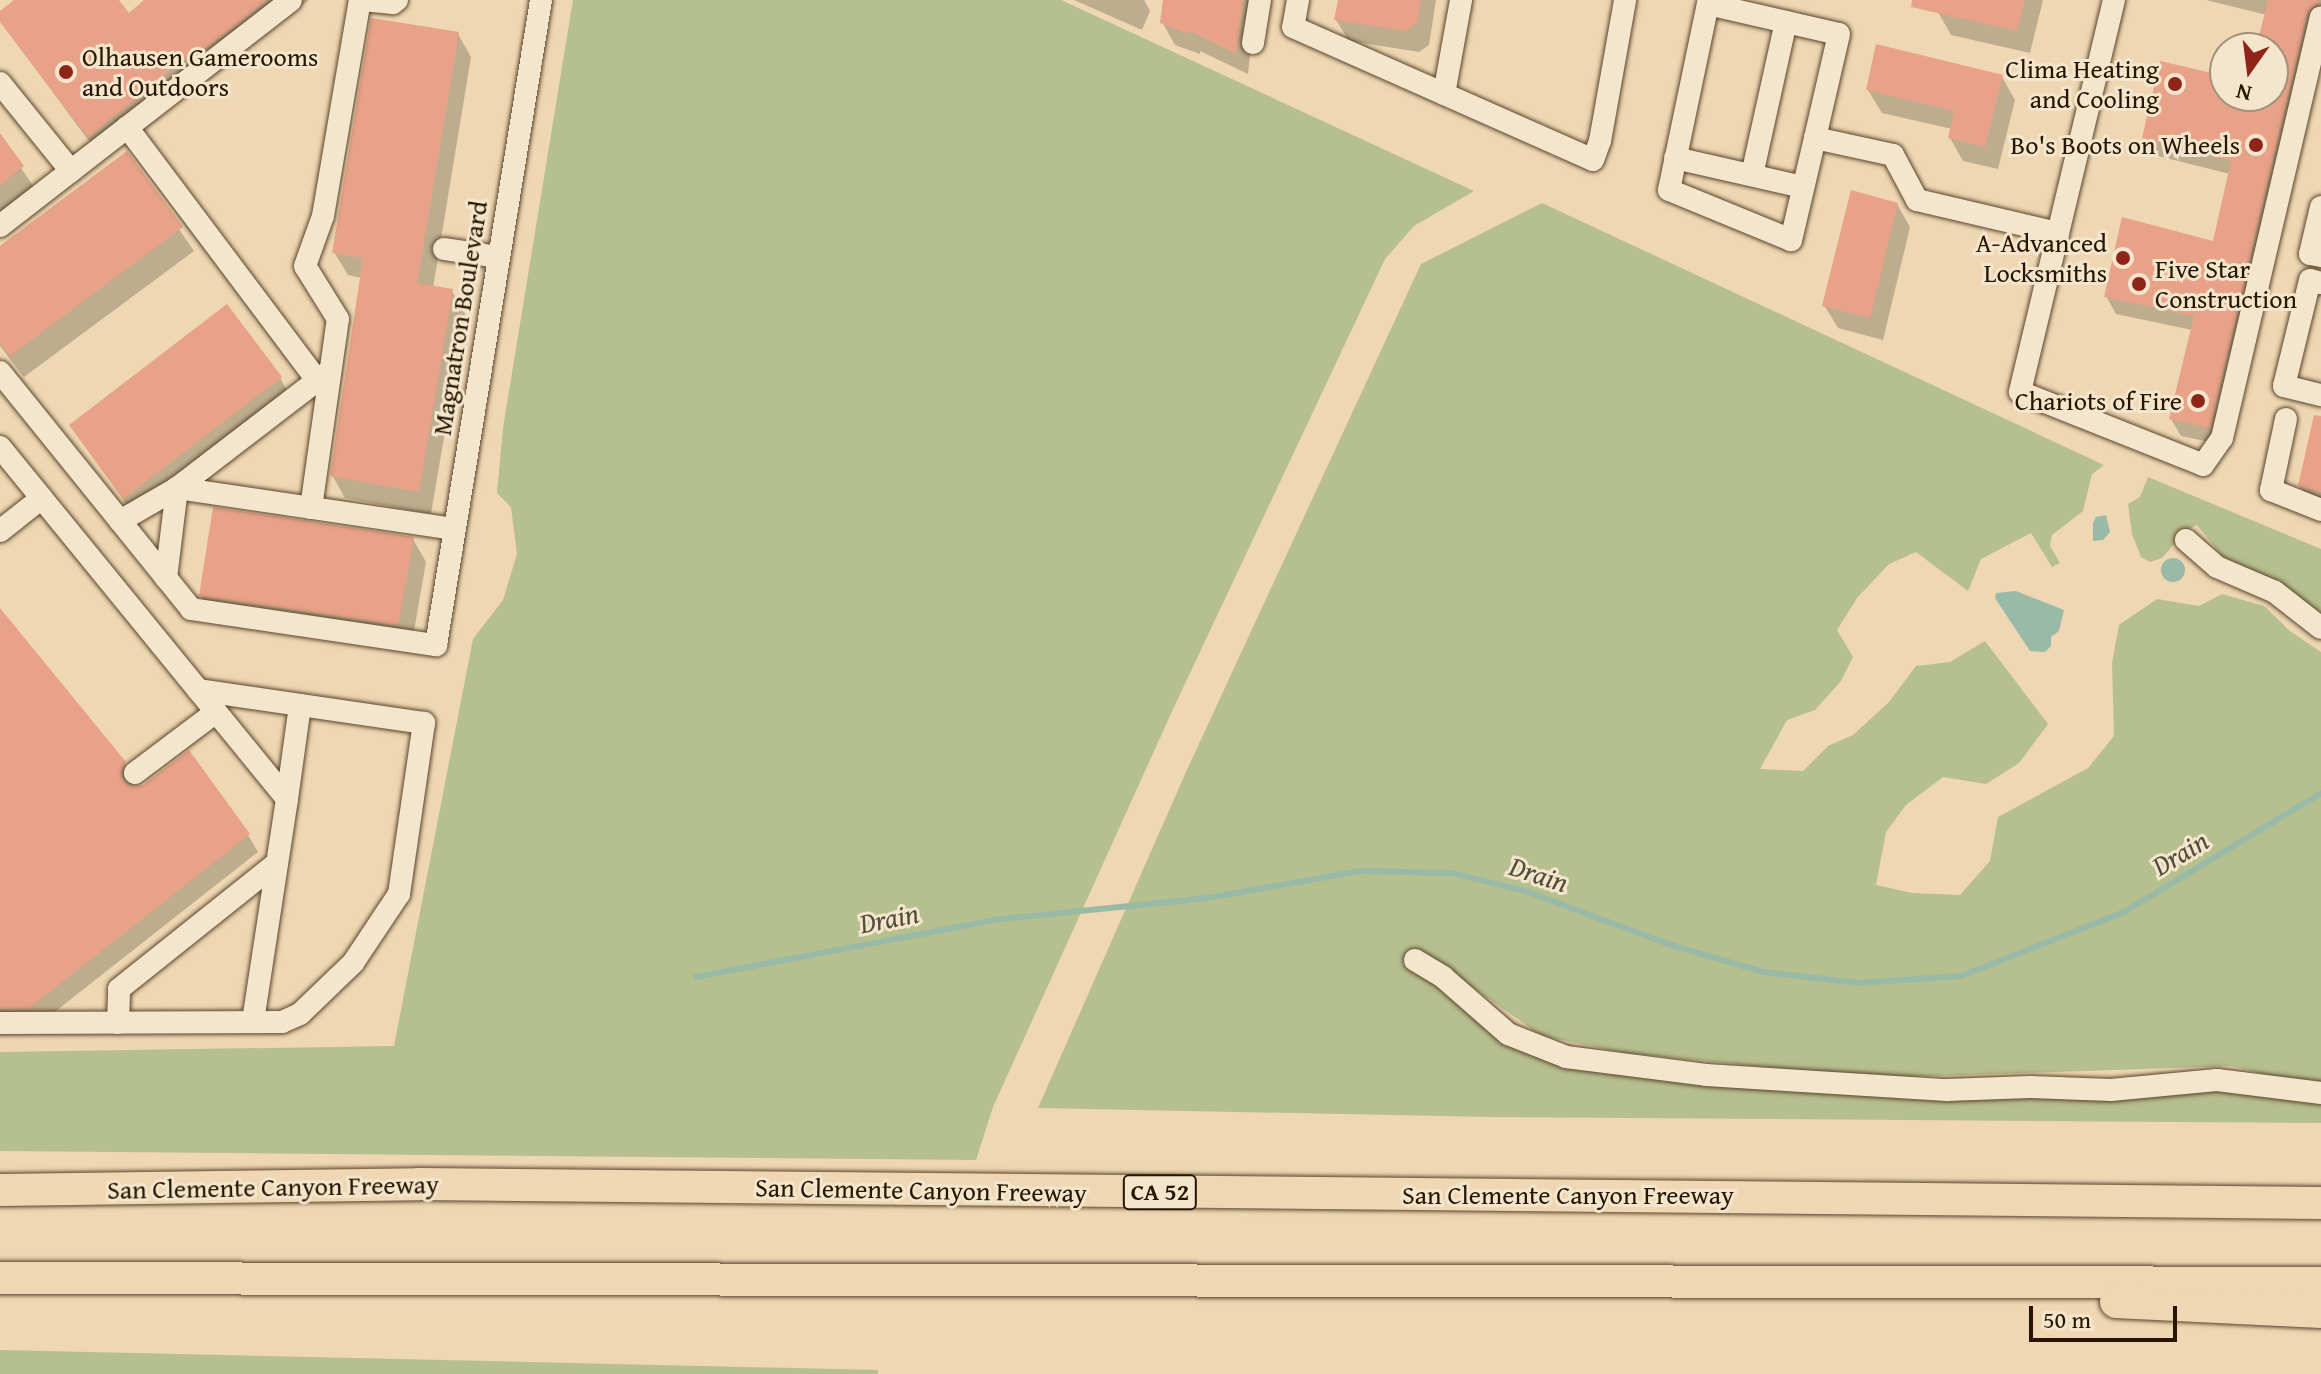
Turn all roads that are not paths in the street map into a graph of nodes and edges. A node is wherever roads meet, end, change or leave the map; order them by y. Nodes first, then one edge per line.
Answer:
1 (291, 0) edge
2 (362, 0) edge
3 (397, 0) edge
4 (541, 0) edge
5 (1260, 0) edge
6 (1298, 0) edge
7 (1461, 0) edge
8 (1625, 0) edge
9 (2114, 0) edge
10 (2321, 17) edge
11 (1786, 22) junction
12 (1253, 43) dead end
13 (0, 83) edge
14 (1444, 94) junction
15 (127, 127) junction
16 (1815, 138) junction
17 (1675, 158) junction
18 (71, 171) junction
19 (1752, 175) junction
20 (1803, 187) junction
21 (2321, 207) edge
22 (0, 226) edge
23 (2058, 233) junction
24 (444, 249) dead end
25 (2321, 256) edge
26 (498, 257) junction
27 (2321, 283) edge
28 (0, 372) edge
29 (326, 375) junction
30 (2321, 395) edge
31 (2286, 419) dead end
32 (0, 447) edge
33 (177, 488) junction
34 (42, 498) junction
35 (311, 508) junction
36 (2321, 510) edge
37 (120, 521) junction
38 (454, 529) junction
39 (0, 531) edge
40 (2186, 540) dead end
41 (166, 578) junction
42 (2321, 628) edge
43 (198, 690) junction
44 (300, 705) junction
45 (216, 712) junction
46 (135, 773) dead end
47 (287, 799) junction
48 (277, 863) junction
49 (1415, 960) dead end
50 (253, 1021) junction
51 (0, 1023) edge
52 (118, 1023) junction
53 (2321, 1093) edge
54 (0, 1190) edge
55 (2321, 1203) edge
56 (0, 1278) edge
57 (1878, 1282) junction
58 (2321, 1283) edge
59 (2321, 1312) edge

1 - 15 street
2 - 3 street
2 - 29 street
4 - 26 street, Magnatron Boulevard
5 - 12 street
6 - 14 street
7 - 14 street
8 - 14 street
9 - 23 street
10 - 23 street
11 - 16 street
11 - 17 street
11 - 19 street
13 - 18 street
15 - 18 street
15 - 29 street
16 - 20 street
16 - 23 street
17 - 19 street
17 - 20 street
18 - 22 street
19 - 20 street
21 - 25 street
24 - 26 street
26 - 38 street, Magnatron Boulevard
27 - 30 street
28 - 37 street
29 - 33 street
29 - 35 street
31 - 36 street
32 - 34 street
33 - 35 street
33 - 37 street
33 - 41 street
34 - 39 street
34 - 43 street
35 - 38 street
37 - 41 street
38 - 41 street, Magnatron Boulevard
40 - 42 street
43 - 44 street
43 - 45 street
44 - 47 street
44 - 50 street
45 - 46 street
45 - 47 street
47 - 48 street
48 - 50 street
48 - 52 street
49 - 53 street
50 - 52 street
51 - 52 street
54 - 55 highway, San Clemente Canyon Freeway / CA 52
56 - 57 highway
57 - 58 highway
57 - 59 highway

